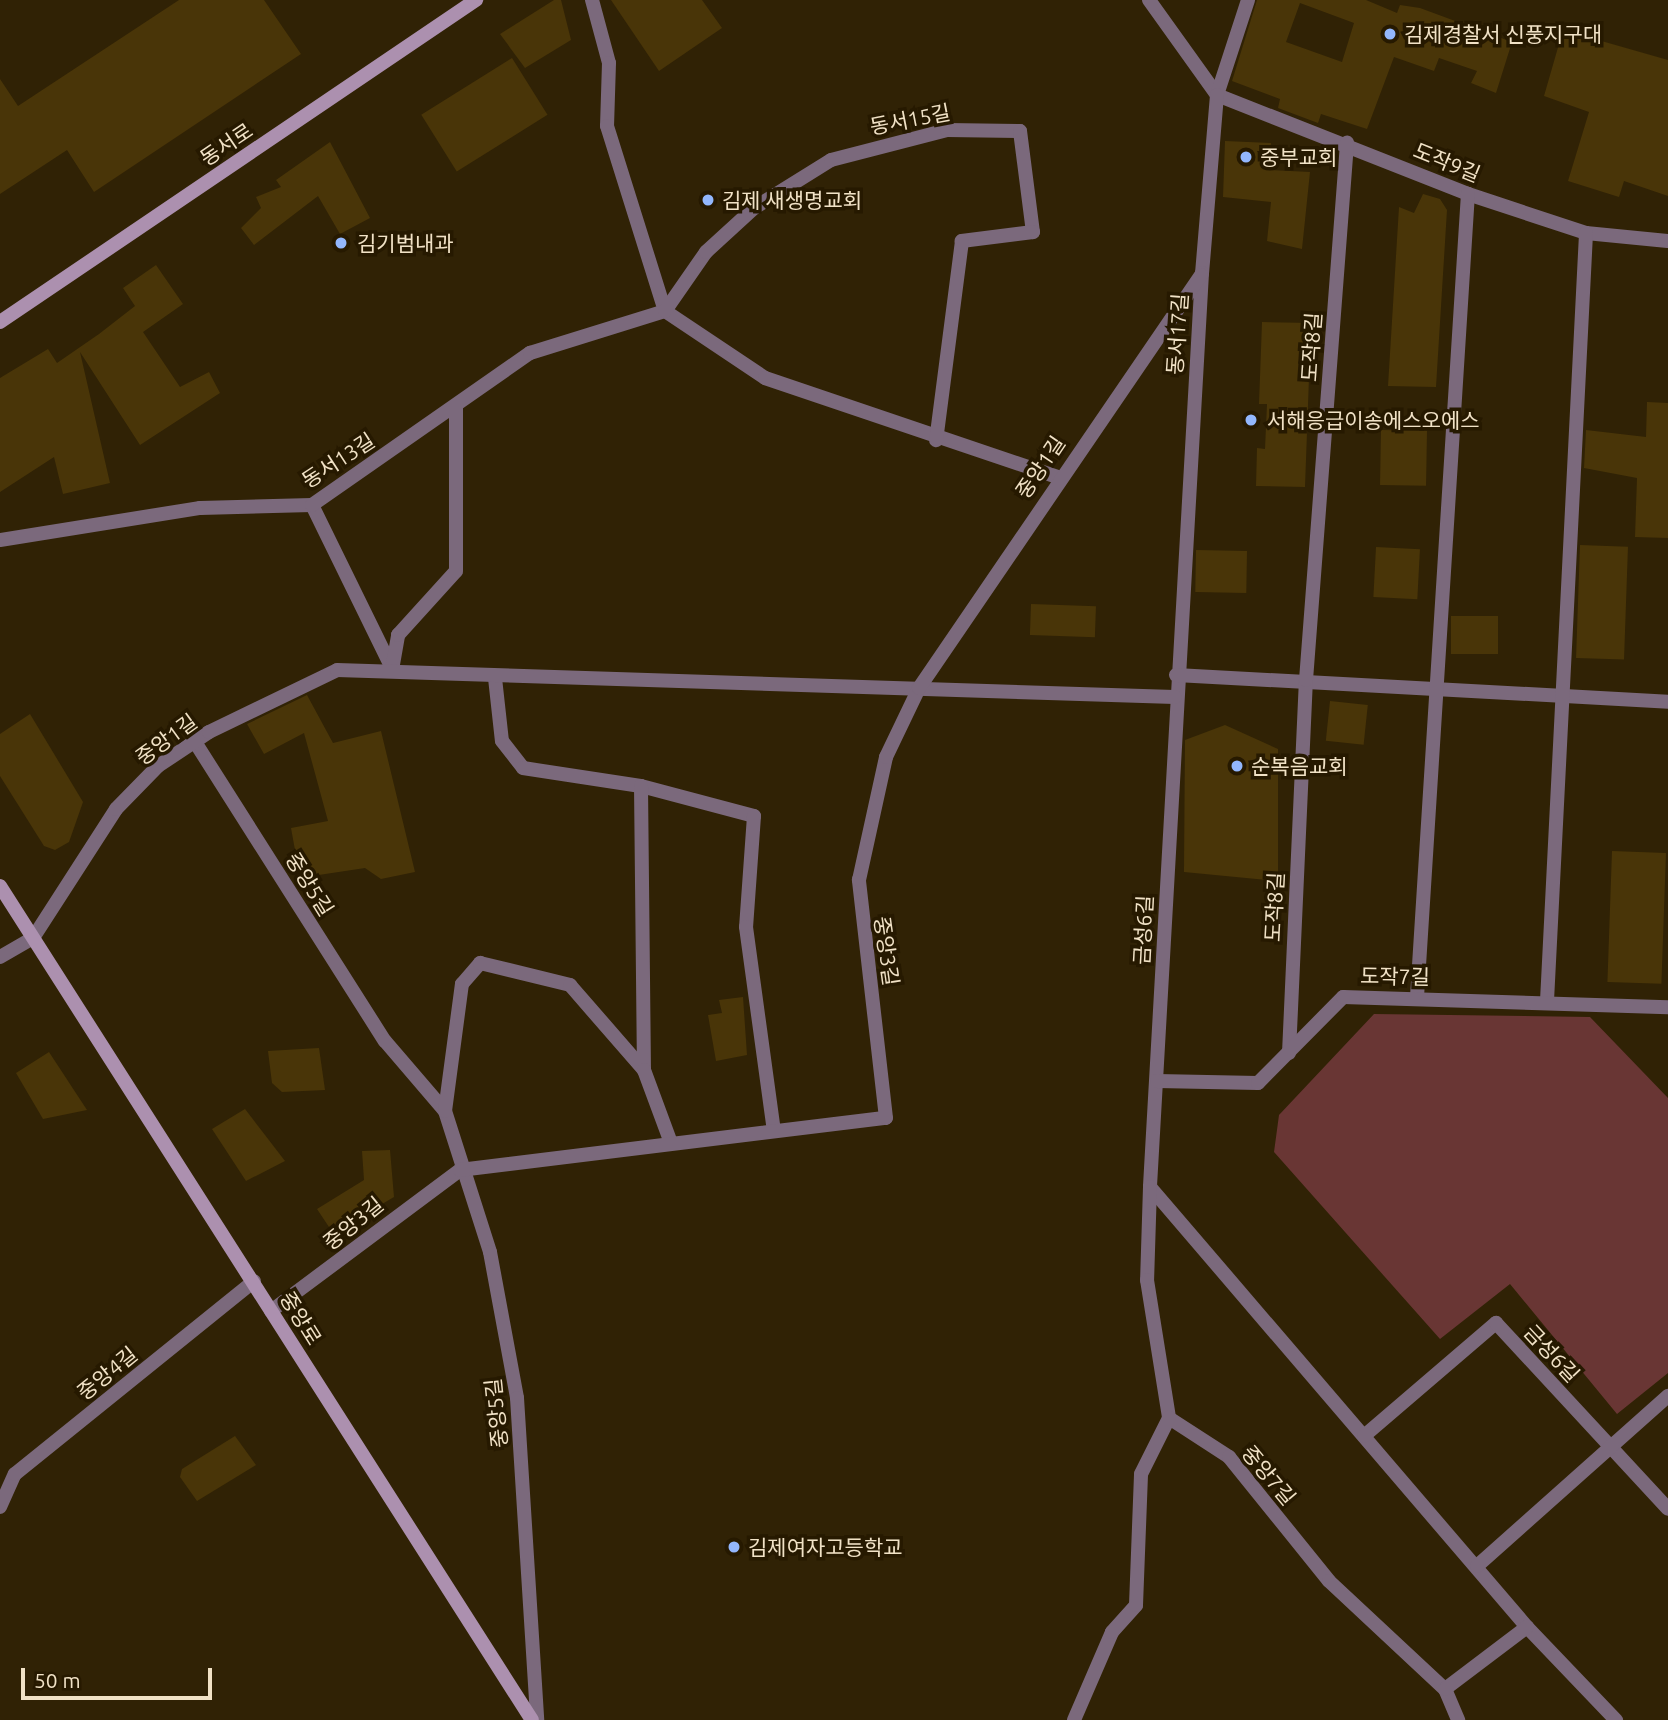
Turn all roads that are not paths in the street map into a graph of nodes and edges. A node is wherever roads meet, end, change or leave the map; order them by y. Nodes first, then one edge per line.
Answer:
1 (476, 0) edge
2 (592, 0) edge
3 (1149, 0) edge
4 (1248, 0) edge
5 (1217, 95) junction
6 (1347, 143) junction
7 (1468, 194) junction
8 (1586, 233) junction
9 (1668, 242) edge
10 (1202, 273) junction
11 (665, 311) junction
12 (0, 322) edge
13 (456, 406) junction
14 (936, 440) junction
15 (1057, 477) junction
16 (312, 505) junction
17 (0, 540) edge
18 (392, 670) junction
19 (1176, 676) junction
20 (495, 678) junction
21 (1306, 680) junction
22 (1434, 684) junction
23 (919, 688) junction
24 (1562, 697) junction
25 (1175, 698) junction
26 (1668, 702) edge
27 (195, 742) junction
28 (641, 786) junction
29 (0, 886) edge
30 (33, 938) junction
31 (0, 957) edge
32 (1417, 997) junction
33 (1547, 1001) junction
34 (1668, 1007) edge
35 (1289, 1053) junction
36 (644, 1070) junction
37 (1157, 1081) junction
38 (445, 1111) junction
39 (774, 1131) junction
40 (671, 1143) junction
41 (460, 1170) junction
42 (1150, 1186) junction
43 (254, 1281) junction
44 (271, 1311) junction
45 (1668, 1396) edge
46 (1169, 1418) junction
47 (1364, 1436) junction
48 (1610, 1446) junction
49 (0, 1507) edge
50 (1668, 1509) edge
51 (1477, 1566) junction
52 (1527, 1627) junction
53 (1445, 1689) junction
54 (534, 1720) edge
55 (1074, 1720) edge
56 (1458, 1720) edge
57 (1616, 1720) edge

1 - 12 street, 동서로
2 - 11 street
3 - 5 street
4 - 5 street, 동서17길
5 - 6 street, 도작9길
5 - 10 street, 동서17길
6 - 7 street, 도작9길
6 - 21 street, 도작8길
7 - 8 street, 도작9길
7 - 22 street
8 - 9 street, 도작9길
8 - 24 street
10 - 15 street, 중앙1길
10 - 19 street, 동서17길
11 - 13 street, 동서13길
11 - 14 street
11 - 14 street, 동서15길
13 - 16 street, 동서13길
13 - 18 street
14 - 15 street
15 - 23 street, 중앙1길
16 - 17 street, 동서13길
16 - 18 street
18 - 20 street, 중앙1길
18 - 27 street, 중앙1길
19 - 21 street
19 - 25 street, 금성6길
20 - 23 street, 중앙1길
20 - 28 street
21 - 22 street
21 - 35 street, 도작8길
22 - 24 street
22 - 32 street
23 - 25 street, 중앙1길
23 - 39 street, 중앙3길
24 - 26 street
24 - 33 street
25 - 37 street, 금성6길
27 - 30 street, 중앙1길
27 - 38 street, 중앙5길
28 - 36 street
28 - 39 street
29 - 30 street, 중앙로
30 - 31 street
30 - 43 street, 중앙로
32 - 33 street, 도작7길
32 - 35 street, 도작7길
33 - 34 street, 도작7길
35 - 37 street, 도작7길
36 - 38 street, 중앙5길
36 - 40 street
37 - 42 street, 금성6길
38 - 41 street, 중앙5길
39 - 40 street, 중앙3길
40 - 41 street, 중앙3길
41 - 44 street, 중앙3길
41 - 54 street, 중앙5길
42 - 46 street, 금성6길
42 - 47 street
43 - 44 street, 중앙로
43 - 49 street, 중앙4길
44 - 54 street, 중앙로
45 - 48 street
46 - 53 street, 중앙7길
46 - 55 street
47 - 48 street, 금성6길
47 - 51 street
48 - 50 street
48 - 51 street
51 - 52 street
52 - 53 street
52 - 57 street
53 - 56 street, 중앙7길

